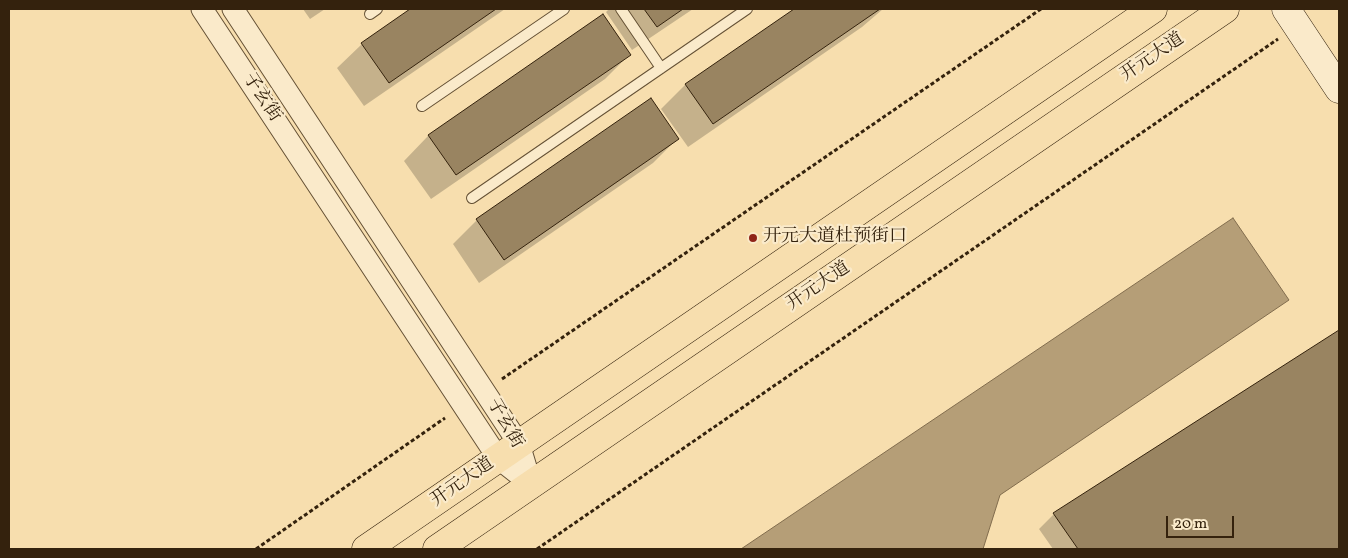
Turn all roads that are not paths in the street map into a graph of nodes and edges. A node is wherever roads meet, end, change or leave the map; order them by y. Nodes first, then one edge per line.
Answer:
1 (202, 9) edge
2 (233, 9) edge
3 (564, 9) edge
4 (621, 9) edge
5 (747, 9) edge
6 (1153, 9) edge
7 (1225, 9) edge
8 (1292, 17) edge
9 (661, 68) junction
10 (1339, 89) edge
11 (422, 106) dead end
12 (472, 198) dead end
13 (509, 451) junction
14 (531, 484) junction
15 (366, 549) edge
16 (437, 549) edge

1 - 13 street, 子玄街
2 - 13 street, 子玄街
3 - 11 lane
4 - 9 lane
5 - 9 lane
6 - 13 main road, 开元大道
7 - 14 main road, 开元大道
8 - 10 street
9 - 12 lane
13 - 14 street, 子玄街
13 - 15 main road, 开元大道
14 - 16 main road, 开元大道

